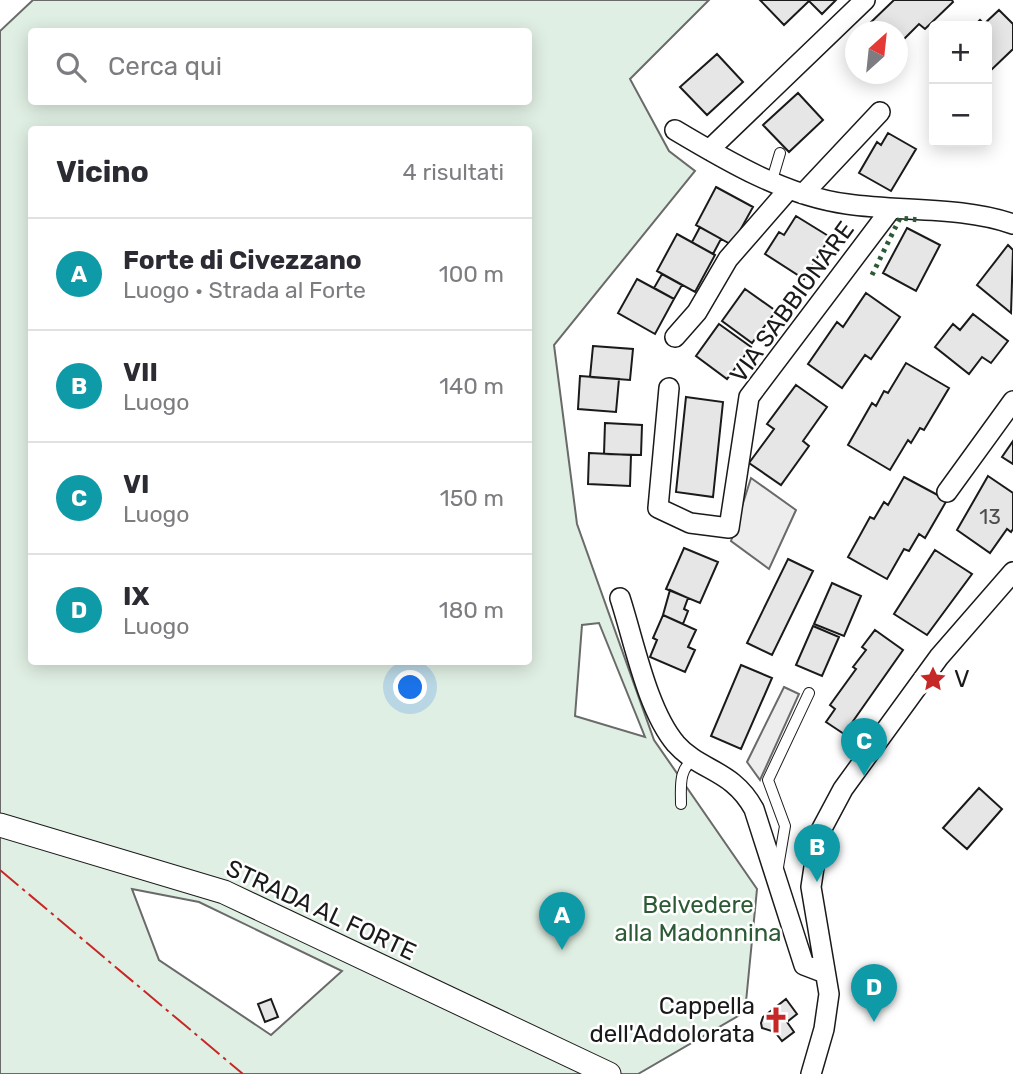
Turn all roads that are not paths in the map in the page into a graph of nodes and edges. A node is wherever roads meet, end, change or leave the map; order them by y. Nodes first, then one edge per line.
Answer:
1 (865, 0) edge
2 (880, 112) dead end
3 (675, 130) dead end
4 (709, 150) junction
5 (780, 153) dead end
6 (788, 187) junction
7 (891, 209) junction
8 (1013, 223) edge
9 (675, 337) dead end
10 (670, 388) dead end
11 (1013, 401) edge
12 (947, 492) dead end
13 (1013, 572) edge
14 (621, 598) dead end
15 (810, 693) dead end
16 (696, 759) junction
17 (681, 804) dead end
18 (0, 825) edge
19 (776, 877) junction
20 (825, 973) junction
21 (609, 1074) edge
22 (811, 1074) edge

1 - 4 street
2 - 6 street
3 - 4 street, VIA SABBIONARE
4 - 6 street, VIA SABBIONARE
5 - 6 lane
6 - 7 street, VIA SABBIONARE
6 - 9 street
7 - 8 street, VIA SABBIONARE
7 - 10 street, VIA SABBIONARE
11 - 12 street
13 - 20 street
14 - 16 street
15 - 19 lane
16 - 17 lane
16 - 19 street
18 - 21 street, STRADA AL FORTE
19 - 20 street
20 - 22 street

